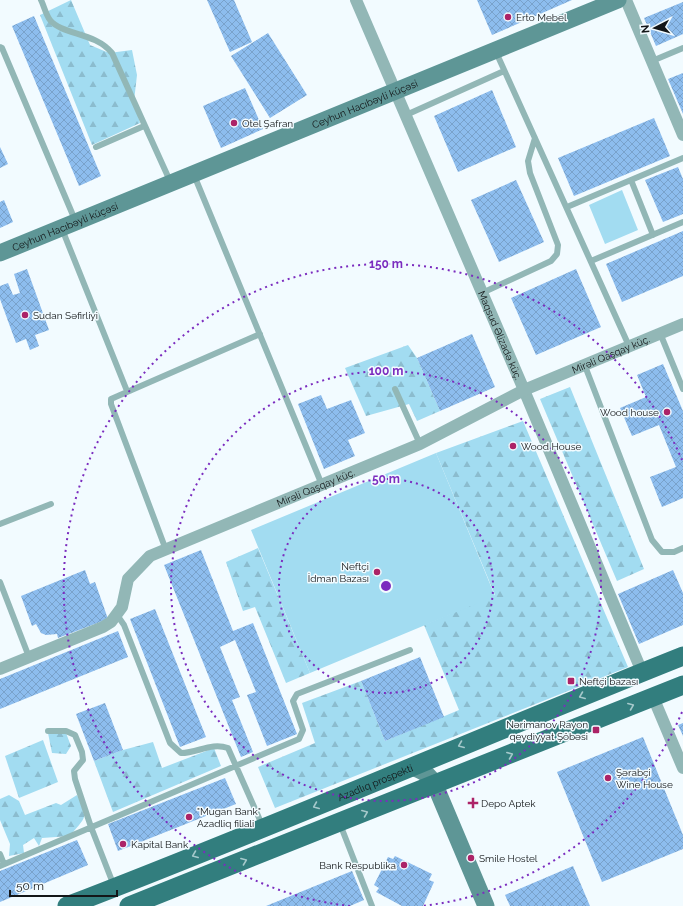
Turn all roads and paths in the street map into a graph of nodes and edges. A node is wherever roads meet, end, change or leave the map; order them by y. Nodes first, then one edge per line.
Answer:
1 (42, 0) edge
2 (356, 0) edge
3 (618, 0) edge
4 (626, 0) edge
5 (0, 47) edge
6 (683, 48) edge
7 (495, 50) junction
8 (652, 61) junction
9 (504, 70) junction
10 (395, 91) junction
11 (406, 115) junction
12 (144, 126) junction
13 (683, 136) edge
14 (535, 138) junction
15 (96, 147) dead end
16 (683, 158) edge
17 (193, 174) junction
18 (631, 180) junction
19 (171, 183) junction
20 (567, 207) junction
21 (683, 222) edge
22 (68, 225) junction
23 (653, 235) junction
24 (0, 253) edge
25 (591, 261) junction
26 (482, 293) junction
27 (683, 324) edge
28 (660, 333) junction
29 (260, 334) junction
30 (629, 346) junction
31 (585, 366) junction
32 (395, 389) dead end
33 (683, 389) edge
34 (524, 390) junction
35 (127, 391) junction
36 (420, 444) junction
37 (322, 485) junction
38 (51, 504) dead end
39 (0, 524) edge
40 (683, 548) edge
41 (166, 550) junction
42 (0, 582) edge
43 (117, 615) junction
44 (410, 650) dead end
45 (683, 656) edge
46 (29, 657) junction
47 (0, 669) edge
48 (642, 672) junction
49 (683, 685) edge
50 (653, 697) junction
51 (48, 731) dead end
52 (236, 764) junction
53 (411, 767) junction
54 (683, 768) edge
55 (435, 785) junction
56 (340, 823) junction
57 (91, 827) junction
58 (263, 828) junction
59 (0, 854) edge
60 (2, 865) edge
61 (148, 874) junction
62 (115, 888) junction
63 (156, 895) junction
64 (66, 906) edge
65 (130, 906) edge
66 (372, 906) edge
67 (486, 906) edge

1 - 12 lane
2 - 10 street, Maqsud Əlizadə küç.
3 - 7 street, Ceyhun Hacıbəyli küçəsi
4 - 8 street
5 - 22 lane
6 - 8 lane
7 - 9 lane
7 - 10 street, Ceyhun Hacıbəyli küçəsi
8 - 13 street
9 - 11 lane
9 - 14 lane
10 - 11 street, Maqsud Əlizadə küç.
10 - 17 street, Ceyhun Hacıbəyli küçəsi
11 - 26 street, Maqsud Əlizadə küç.
12 - 15 lane
12 - 19 lane
14 - 20 lane
14 - 26 lane
16 - 18 lane
17 - 19 street, Ceyhun Hacıbəyli küçəsi
17 - 29 lane
18 - 20 lane
18 - 23 lane
19 - 22 street, Ceyhun Hacıbəyli küçəsi
20 - 25 lane
21 - 23 lane
22 - 24 street, Ceyhun Hacıbəyli küçəsi
22 - 35 lane
23 - 25 lane
25 - 30 lane
26 - 34 street, Maqsud Əlizadə küç.
27 - 28 street, Mirəli Qaşqay küç.
28 - 30 street, Mirəli Qaşqay küç.
28 - 33 lane
29 - 35 lane
29 - 37 lane
30 - 31 street, Mirəli Qaşqay küç.
31 - 34 street, Mirəli Qaşqay küç.
31 - 40 lane
32 - 36 lane
34 - 36 street, Mirəli Qaşqay küç.
34 - 48 street, Maqsud Əlizadə küç.
35 - 41 lane
36 - 37 street, Mirəli Qaşqay küç.
37 - 41 street, Mirəli Qaşqay küç.
38 - 39 lane
41 - 43 street, Mirəli Qaşqay küç.
42 - 46 lane
43 - 46 street, Mirəli Qaşqay küç.
43 - 52 lane
44 - 52 lane
45 - 48 main road, Azadlıq prospekti
46 - 47 street, Mirəli Qaşqay küç.
48 -> 53 main road, Azadlıq prospekti
49 - 50 main road
50 - 54 street
55 -> 50 main road
51 - 57 lane
52 - 57 lane
52 - 58 lane
53 - 55 street
53 -> 58 main road, Azadlıq prospekti
56 -> 55 main road
55 - 67 street
63 -> 56 main road
56 - 66 lane
57 - 60 lane
57 - 62 lane
58 -> 61 main road, Azadlıq prospekti
59 - 60 lane
61 - 62 main road, Azadlıq prospekti
61 - 63 main road
62 - 64 main road, Azadlıq prospekti
63 - 65 main road

